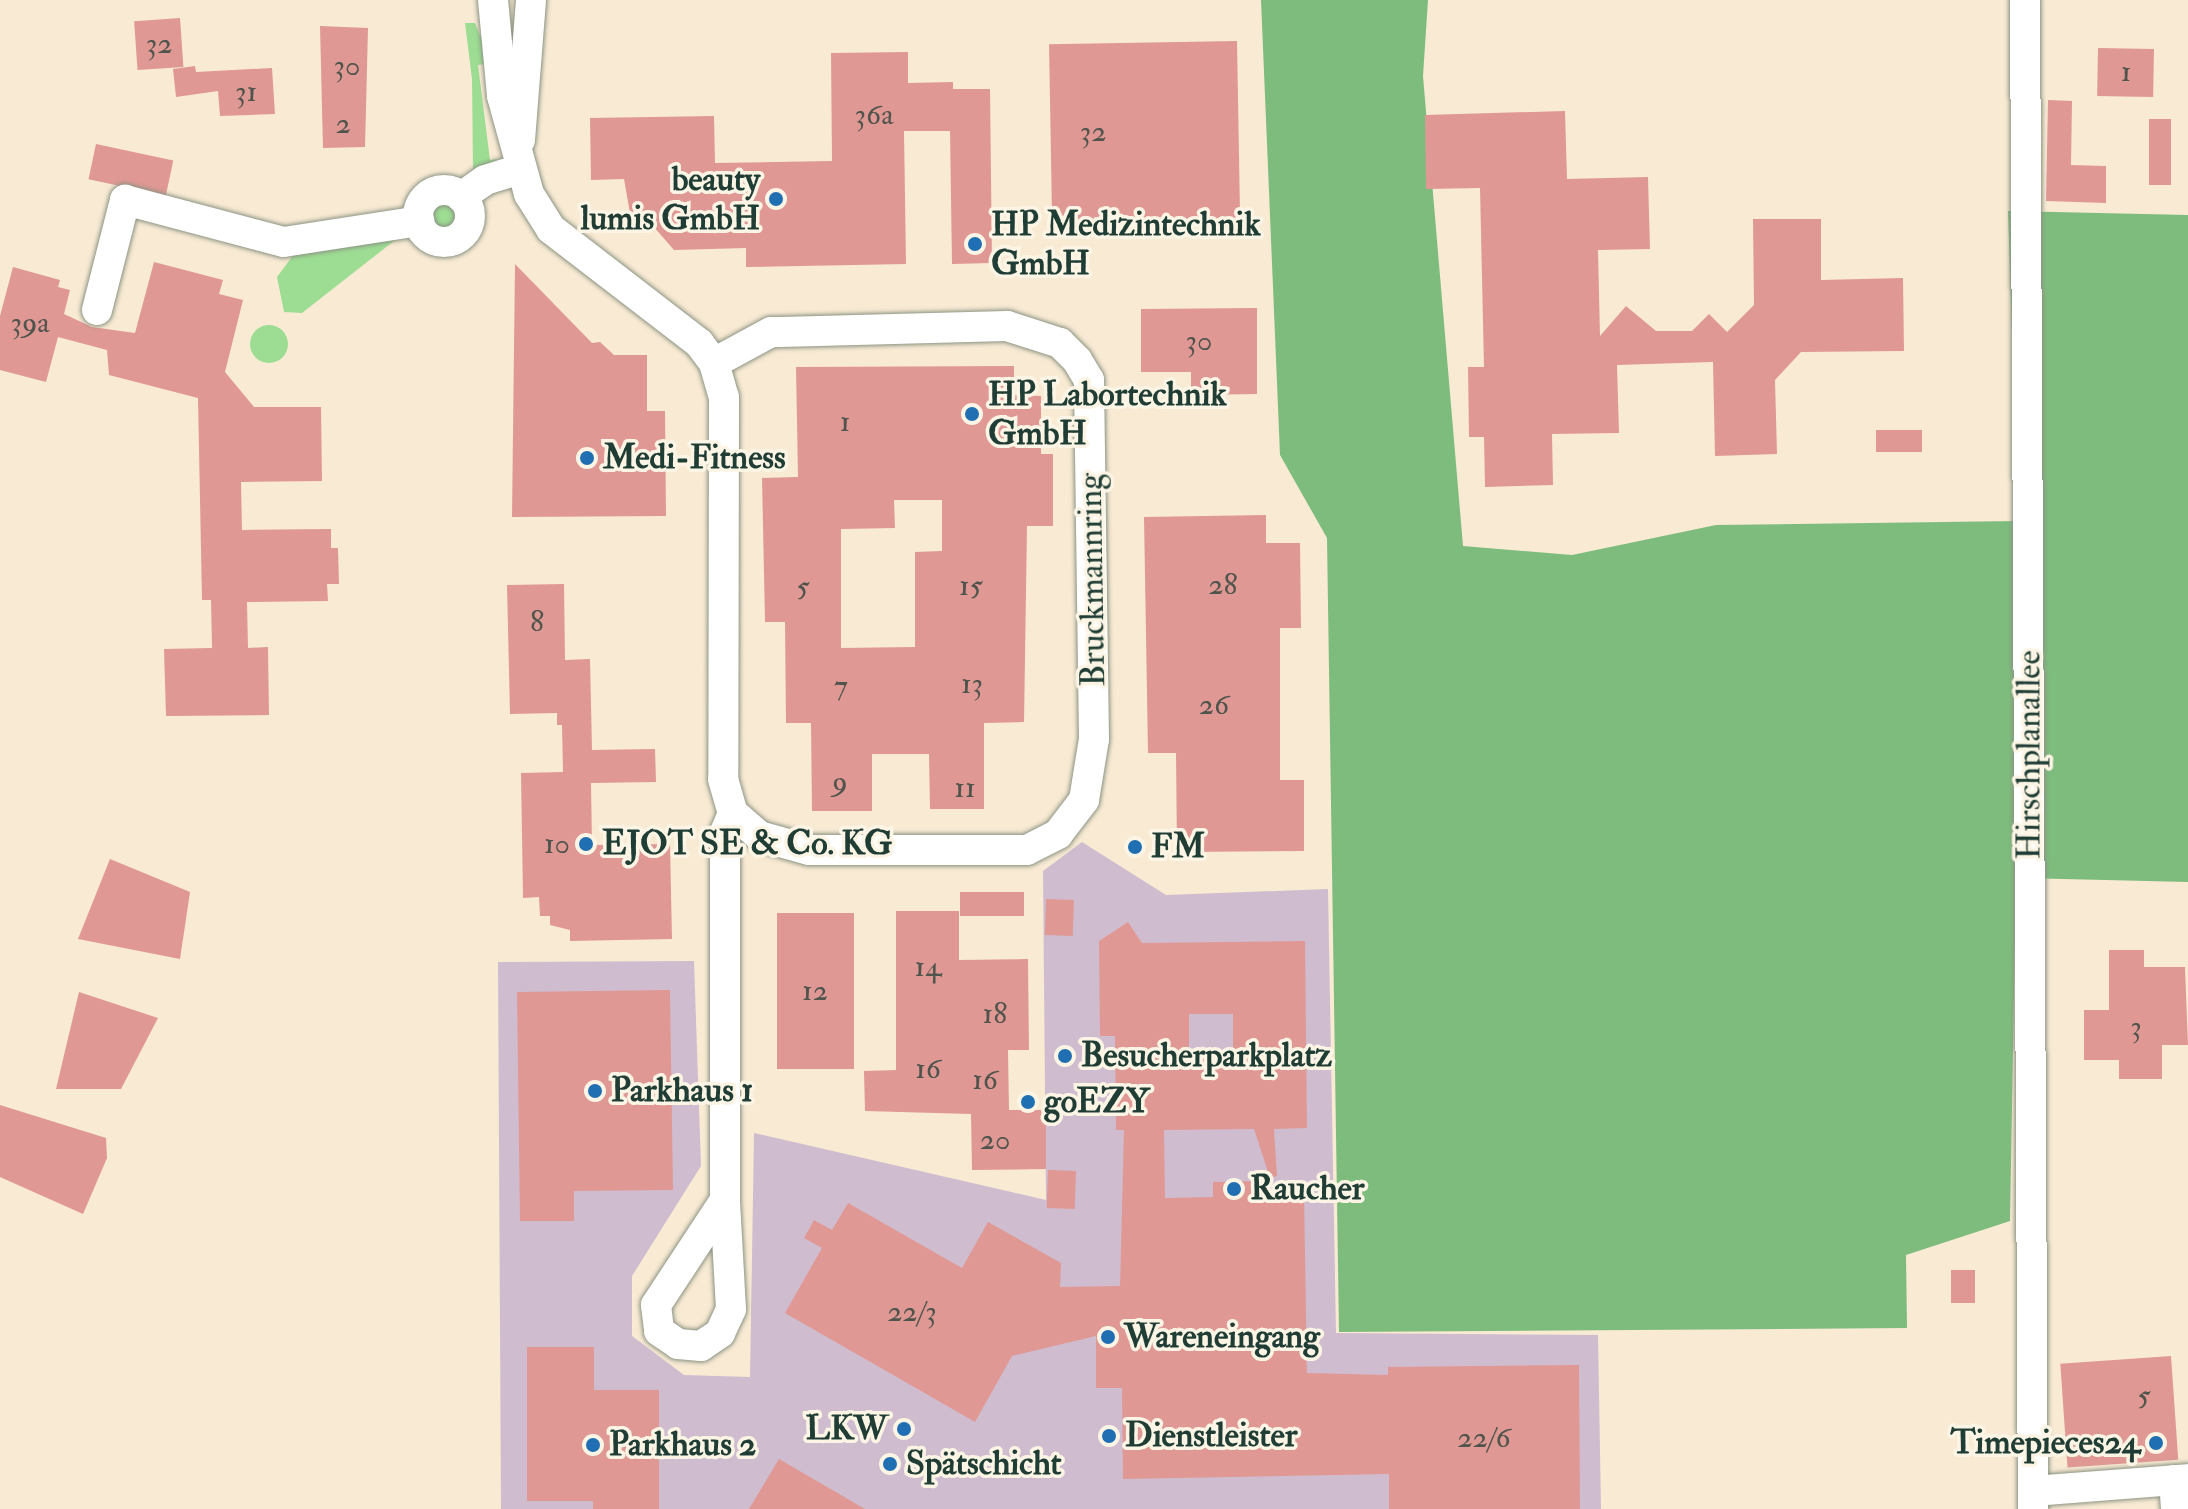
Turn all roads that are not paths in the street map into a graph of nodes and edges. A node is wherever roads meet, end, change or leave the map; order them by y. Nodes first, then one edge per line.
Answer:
1 (493, 0) edge
2 (531, 0) edge
3 (2025, 0) edge
4 (519, 163) junction
5 (461, 197) junction
6 (419, 221) junction
7 (97, 310) dead end
8 (714, 363) junction
9 (733, 813) junction
10 (725, 1200) dead end
11 (2179, 1489) edge
12 (2033, 1500) edge

1 - 4 street
2 - 4 street
3 - 12 street, Hirschplanallee
4 - 5 street
4 - 8 street
5 - 6 street
5 - 6 street
6 - 7 street
8 - 9 street
8 - 9 street, Bruckmannring
9 - 10 street
11 - 12 street

